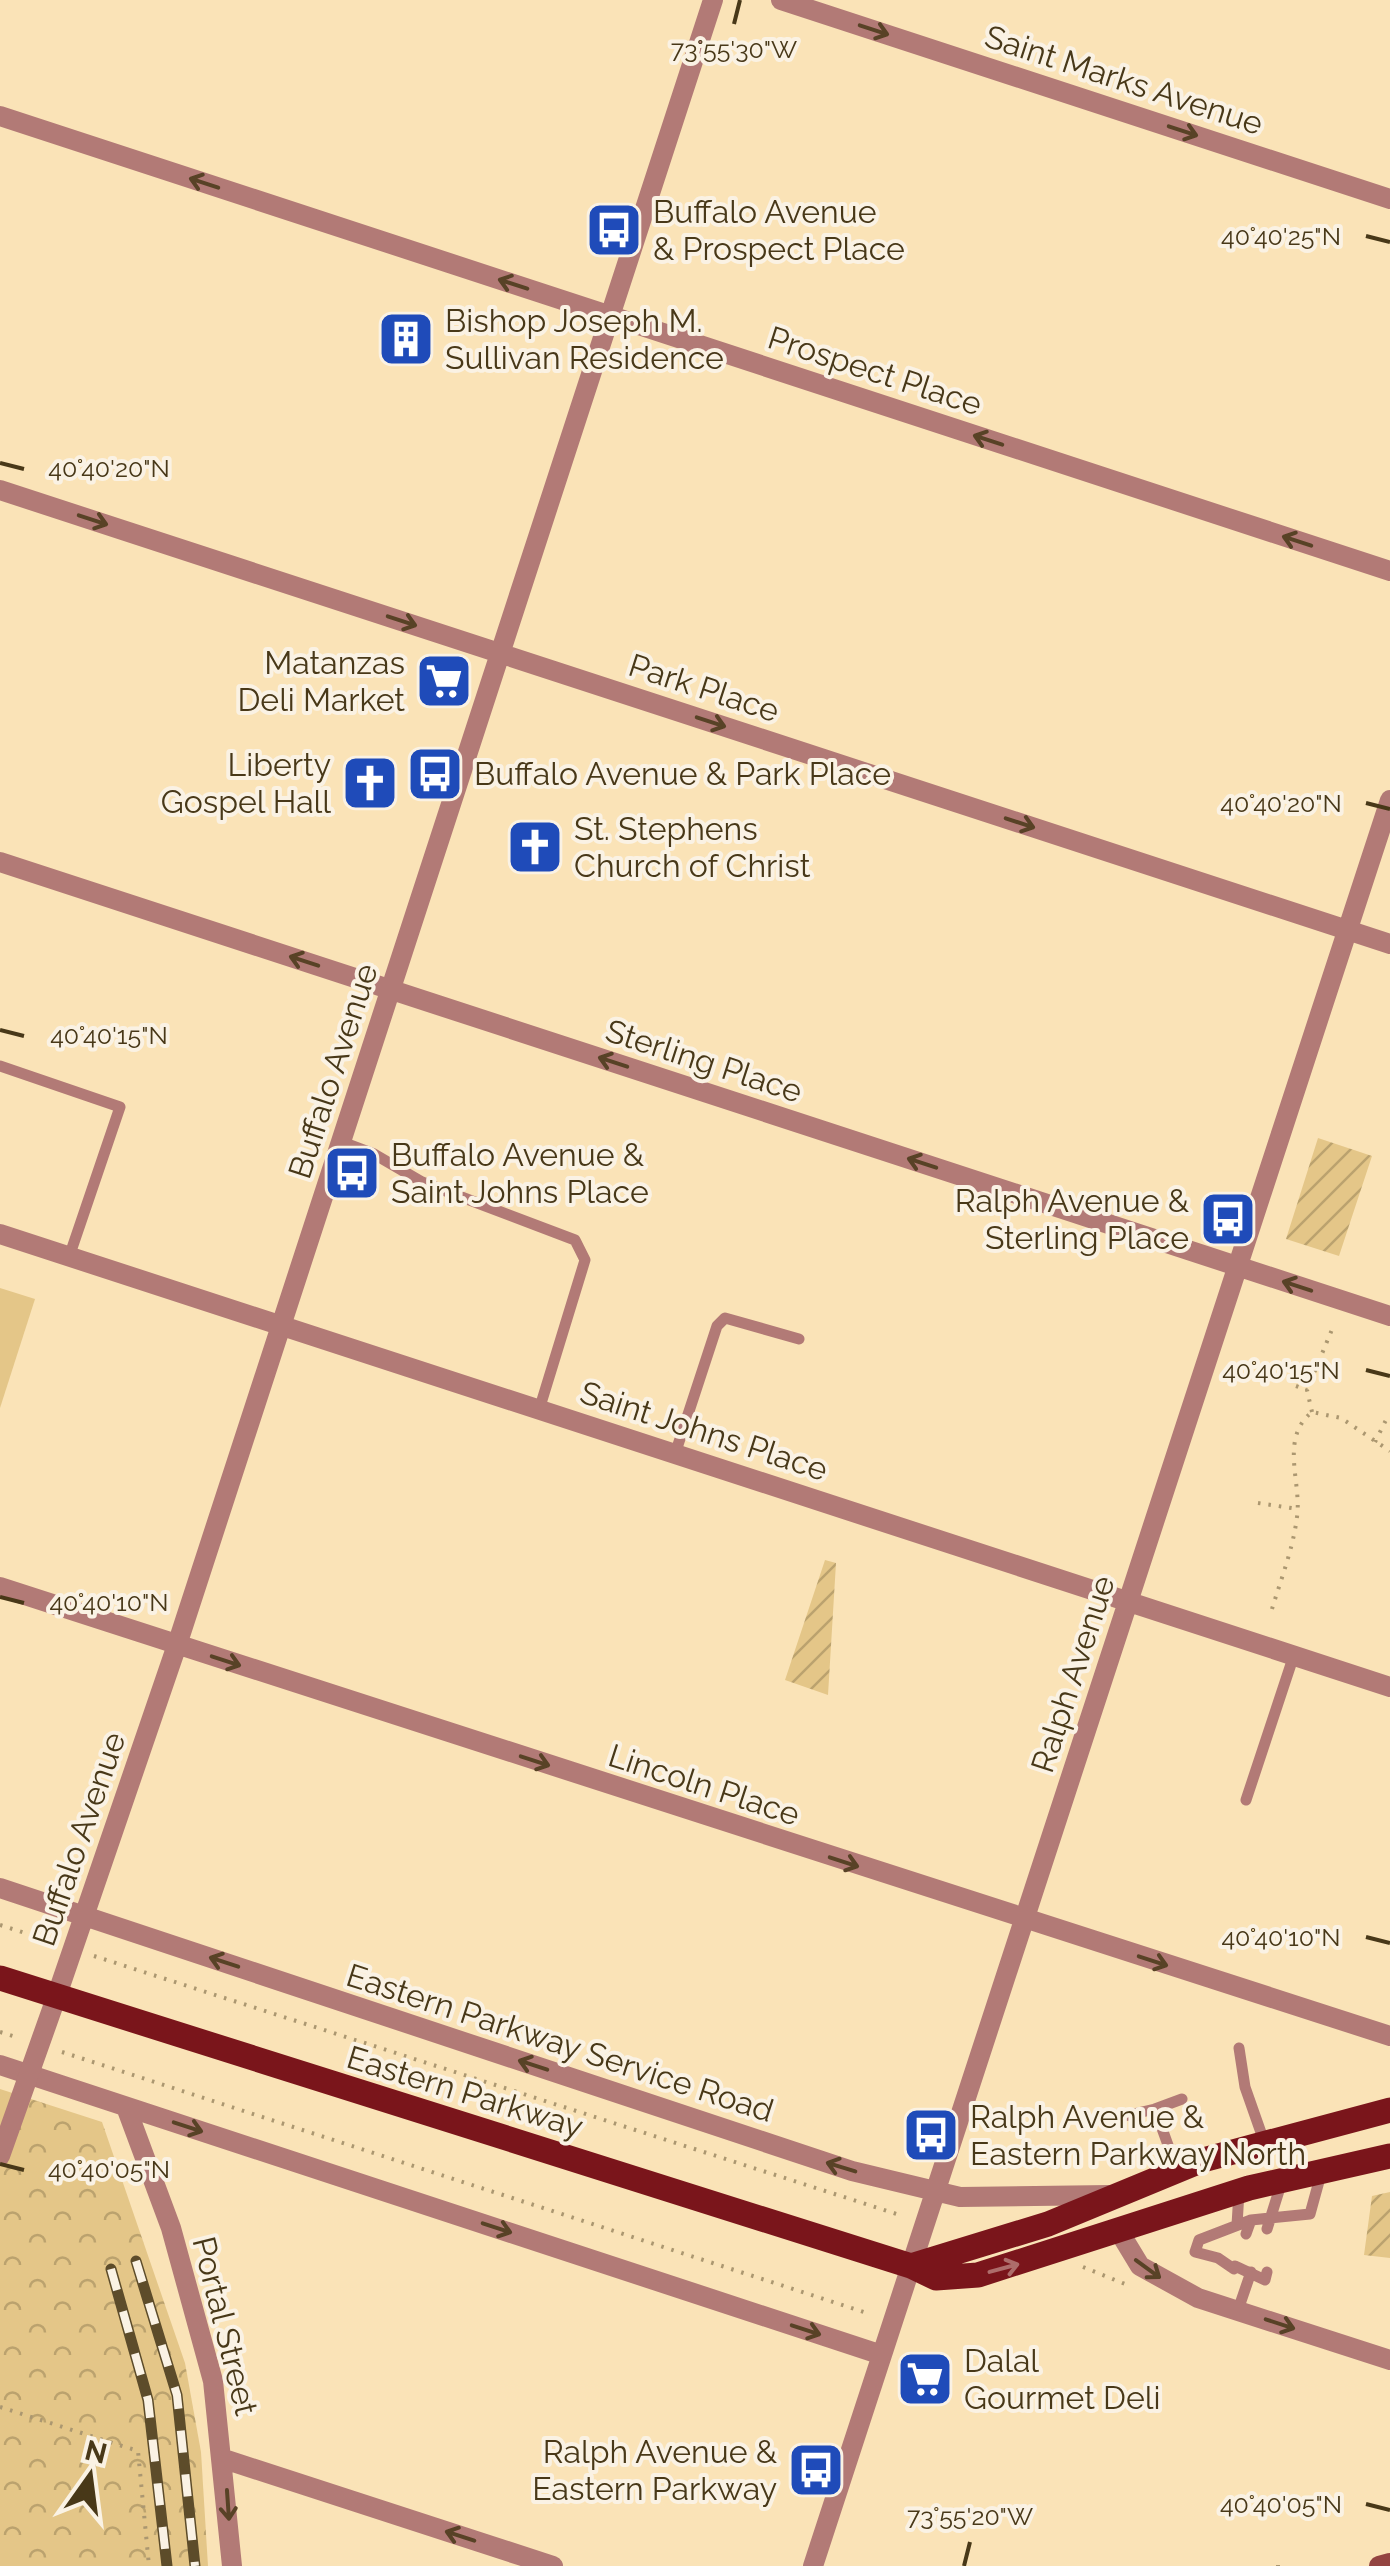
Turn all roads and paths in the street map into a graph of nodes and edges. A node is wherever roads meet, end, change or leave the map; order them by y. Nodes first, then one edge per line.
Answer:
1 (713, 0) edge
2 (781, 0) edge
3 (0, 116) edge
4 (1390, 199) edge
5 (611, 316) junction
6 (0, 490) edge
7 (1390, 571) edge
8 (501, 653) junction
9 (1390, 800) edge
10 (0, 862) edge
11 (1348, 930) junction
12 (1390, 944) edge
13 (391, 990) junction
14 (0, 1066) edge
15 (342, 1142) junction
16 (0, 1234) edge
17 (68, 1257) junction
18 (1238, 1266) junction
19 (1390, 1316) edge
20 (281, 1326) junction
21 (1333, 1327) dead end
22 (799, 1339) dead end
23 (1296, 1386) dead end
24 (1307, 1390) junction
25 (540, 1410) junction
26 (1312, 1412) junction
27 (1389, 1414) edge
28 (1374, 1442) junction
29 (1390, 1451) edge
30 (675, 1454) junction
31 (1258, 1503) dead end
32 (1298, 1509) junction
33 (0, 1586) edge
34 (1128, 1600) junction
35 (1272, 1609) dead end
36 (177, 1645) junction
37 (1294, 1655) junction
38 (1390, 1687) edge
39 (1246, 1800) dead end
40 (0, 1888) edge
41 (85, 1916) junction
42 (1024, 1921) junction
43 (0, 1925) edge
44 (54, 1943) dead end
45 (94, 1956) dead end
46 (0, 1978) edge
47 (56, 1998) junction
48 (1390, 2036) edge
49 (1239, 2048) dead end
50 (64, 2052) dead end
51 (0, 2066) edge
52 (29, 2075) junction
53 (1182, 2098) dead end
54 (126, 2107) junction
55 (1155, 2109) junction
56 (1390, 2110) edge
57 (1116, 2118) dead end
58 (1265, 2144) junction
59 (0, 2156) edge
60 (1390, 2156) edge
61 (1176, 2170) junction
62 (1322, 2172) junction
63 (1282, 2181) junction
64 (936, 2191) junction
65 (1239, 2192) junction
66 (1112, 2195) junction
67 (1272, 2215) junction
68 (1287, 2215) junction
69 (908, 2216) dead end
70 (1282, 2228) dead end
71 (1267, 2229) dead end
72 (1242, 2230) junction
73 (1120, 2233) junction
74 (911, 2266) junction
75 (1080, 2266) dead end
76 (1251, 2272) junction
77 (1267, 2272) dead end
78 (1140, 2291) dead end
79 (1238, 2310) junction
80 (873, 2314) dead end
81 (882, 2355) junction
82 (1390, 2360) edge
83 (0, 2407) edge
84 (224, 2459) junction
85 (1390, 2563) edge
86 (149, 2566) edge
87 (232, 2566) edge
88 (553, 2566) edge
89 (813, 2566) edge
90 (1379, 2566) edge

1 - 5 street, Buffalo Avenue
2 -> 4 street, Saint Marks Avenue
5 -> 3 street, Prospect Place
7 -> 5 street, Prospect Place
5 - 8 street, Buffalo Avenue
6 -> 8 street, Park Place
8 -> 11 street, Park Place
8 - 13 street, Buffalo Avenue
9 - 11 street, Ralph Avenue
13 -> 10 street, Sterling Place
11 - 12 street, Park Place
11 - 18 street, Ralph Avenue
13 - 15 street, Buffalo Avenue
18 -> 13 street, Sterling Place
14 - 17 lane
15 - 20 street, Buffalo Avenue
15 - 25 lane
16 - 17 street, Saint Johns Place
17 - 20 street, Saint Johns Place
19 -> 18 street, Sterling Place
18 - 34 street, Ralph Avenue
20 - 25 street, Saint Johns Place
20 - 36 street, Buffalo Avenue
21 - 24 path
22 - 30 lane
23 - 24 path
24 - 26 path
25 - 30 street, Saint Johns Place
26 - 28 path
26 - 32 path
27 - 28 path
28 - 29 path
30 - 34 street, Saint Johns Place
31 - 32 path
32 - 35 path
33 - 36 street, Lincoln Place
34 - 37 street, Saint Johns Place
34 - 42 street, Ralph Avenue
36 - 41 street, Buffalo Avenue
36 -> 42 street, Lincoln Place
37 - 38 street, Saint Johns Place
37 - 39 lane
40 - 41 street, Eastern Parkway Service Road
41 - 47 street, Buffalo Avenue
64 -> 41 street, Eastern Parkway Service Road
42 -> 48 street, Lincoln Place
42 - 64 street, Ralph Avenue
43 - 44 path
45 - 69 path
46 - 47 main road, Eastern Parkway
47 - 52 street, Buffalo Avenue
47 - 74 main road, Eastern Parkway
49 - 58 lane
50 - 80 path
51 - 52 street
52 - 54 street
52 - 59 street, Buffalo Avenue
53 - 55 lane
54 -> 81 street
54 - 84 street, Portal Street
55 - 57 lane
55 - 61 lane
56 - 58 main road
58 - 61 main road
60 - 62 main road, Eastern Parkway
61 - 66 main road
62 - 63 main road, Eastern Parkway
62 - 68 lane
63 - 65 main road, Eastern Parkway
63 - 67 lane
64 - 66 street, Eastern Parkway Service Road
64 - 74 street, Ralph Avenue
65 - 72 lane
65 - 73 main road, Eastern Parkway
66 - 74 main road
67 - 68 lane
67 - 71 lane
67 - 72 lane
68 - 70 lane
72 - 76 lane
74 -> 73 main road, Eastern Parkway
73 -> 79 street
74 - 81 street, Ralph Avenue
75 - 78 path
76 - 77 lane
76 - 79 lane
79 -> 82 street
81 - 89 street, Ralph Avenue
83 - 86 path
84 -> 87 street, Portal Street
88 -> 84 street
85 - 90 main road

